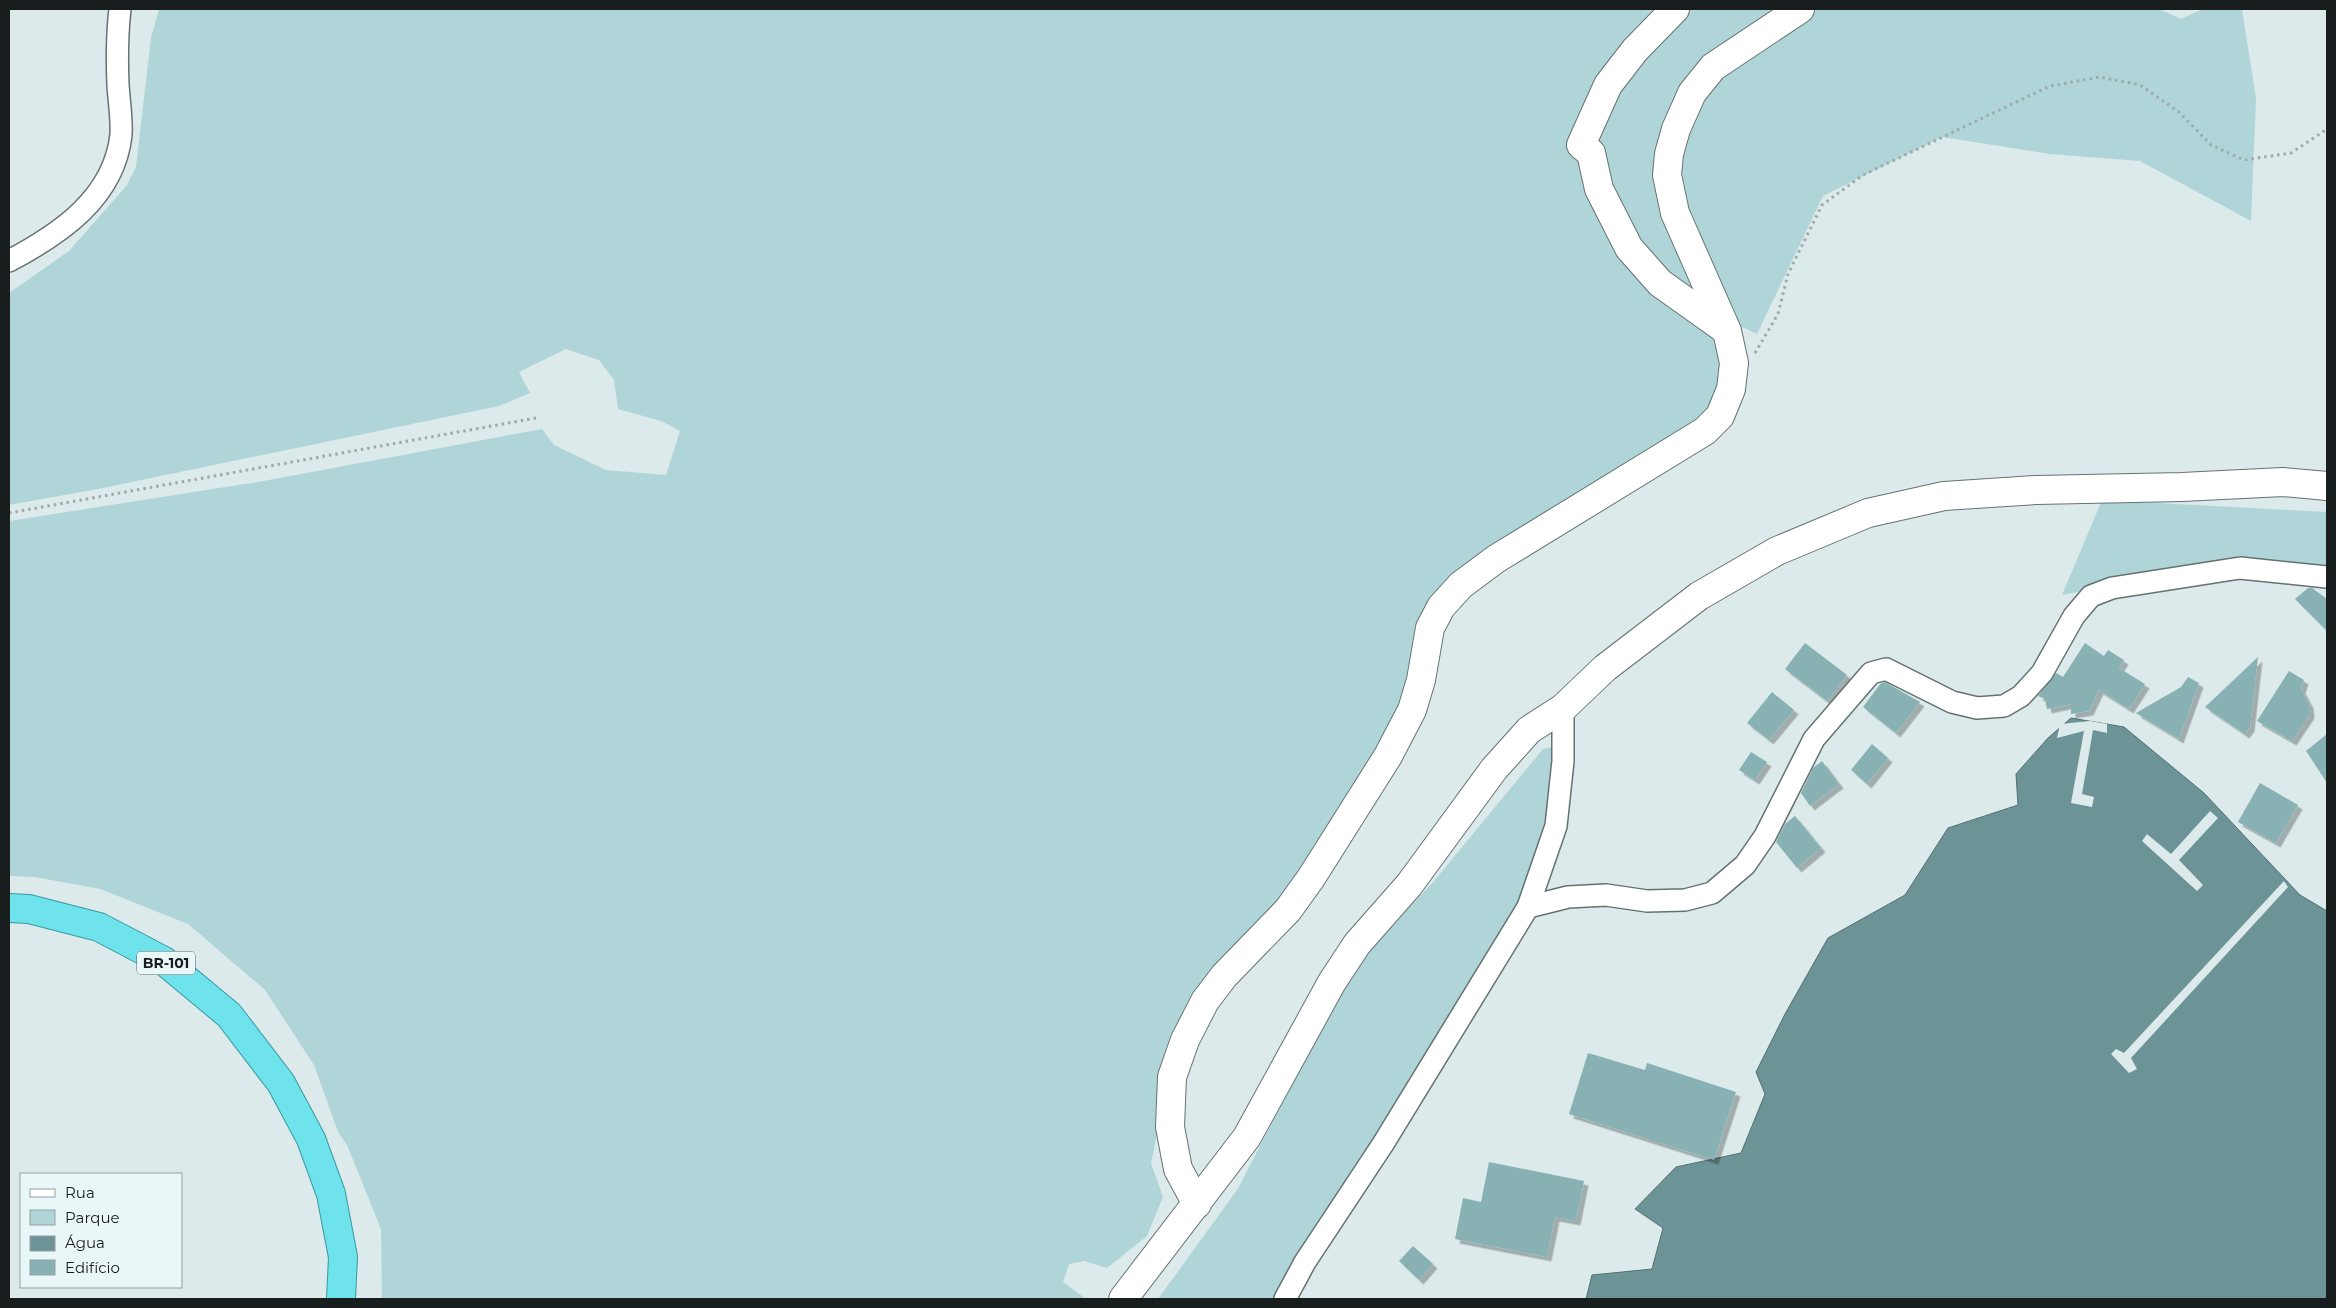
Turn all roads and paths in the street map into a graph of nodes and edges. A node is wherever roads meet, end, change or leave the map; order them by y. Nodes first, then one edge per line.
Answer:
1 (120, 9) edge
2 (1675, 9) edge
3 (1800, 9) edge
4 (2327, 129) edge
5 (9, 261) edge
6 (1727, 331) junction
7 (1750, 360) dead end
8 (536, 418) dead end
9 (2327, 486) edge
10 (9, 513) edge
11 (2327, 576) edge
12 (1563, 708) junction
13 (1528, 907) junction
14 (9, 908) edge
15 (1197, 1204) junction
16 (341, 1299) edge
17 (1124, 1299) edge
18 (1285, 1299) edge

1 - 5 street
2 - 6 street
3 - 6 street
4 - 7 path
6 - 15 street
8 - 10 path
9 - 12 street
11 - 13 street
12 - 13 street
12 - 15 street
13 - 18 street
14 - 16 highway, BR-101
15 - 17 street

